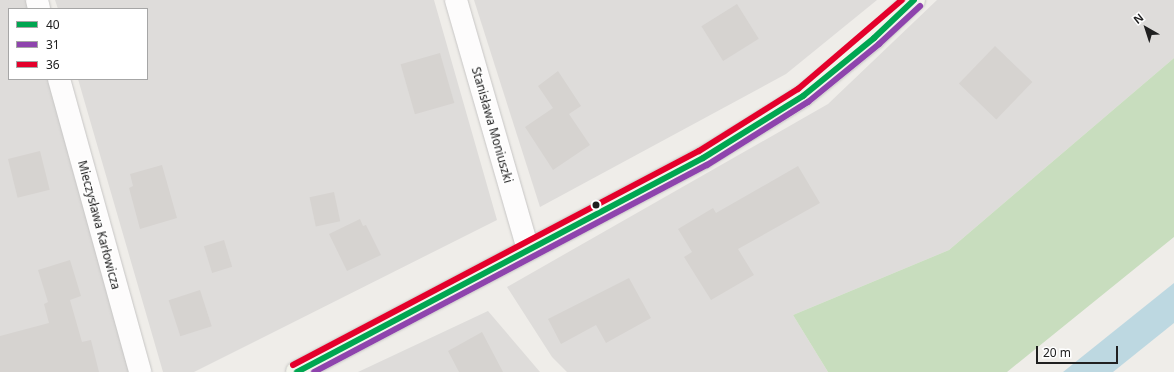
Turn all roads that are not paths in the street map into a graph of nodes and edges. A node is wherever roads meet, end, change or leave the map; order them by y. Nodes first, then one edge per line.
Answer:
1 (456, 0) edge
2 (914, 0) edge
3 (59, 80) edge
4 (528, 250) junction
5 (140, 372) edge
6 (297, 372) edge

1 - 4 street, Stanisława Moniuszki
2 - 4 street
3 - 5 street, Mieczysława Karłowicza
4 - 6 street

